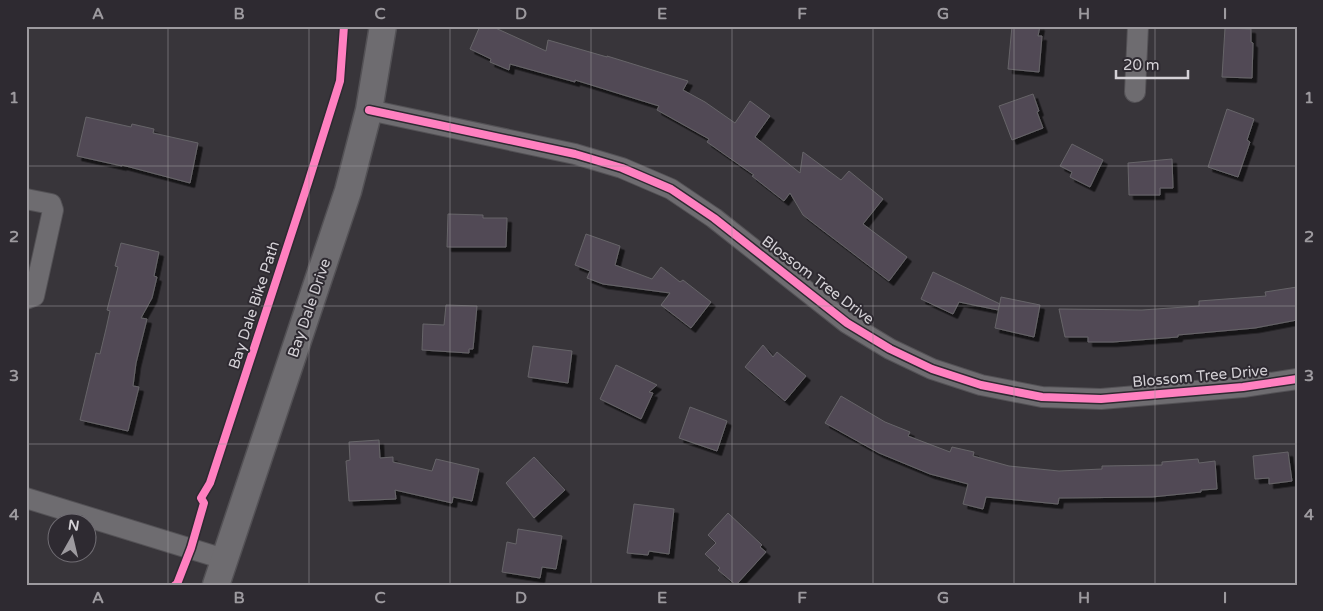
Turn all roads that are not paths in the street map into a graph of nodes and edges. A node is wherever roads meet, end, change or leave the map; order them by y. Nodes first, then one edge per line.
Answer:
1 (383, 26) edge
2 (1138, 26) edge
3 (1135, 92) dead end
4 (369, 110) junction
5 (26, 199) edge
6 (26, 299) edge
7 (1297, 379) edge
8 (26, 498) edge
9 (224, 559) junction
10 (216, 585) edge

1 - 4 street, Bay Dale Drive
2 - 3 street
4 - 7 street, Blossom Tree Drive
4 - 9 street, Bay Dale Drive
5 - 6 street
8 - 9 street
9 - 10 street, Bay Dale Drive

